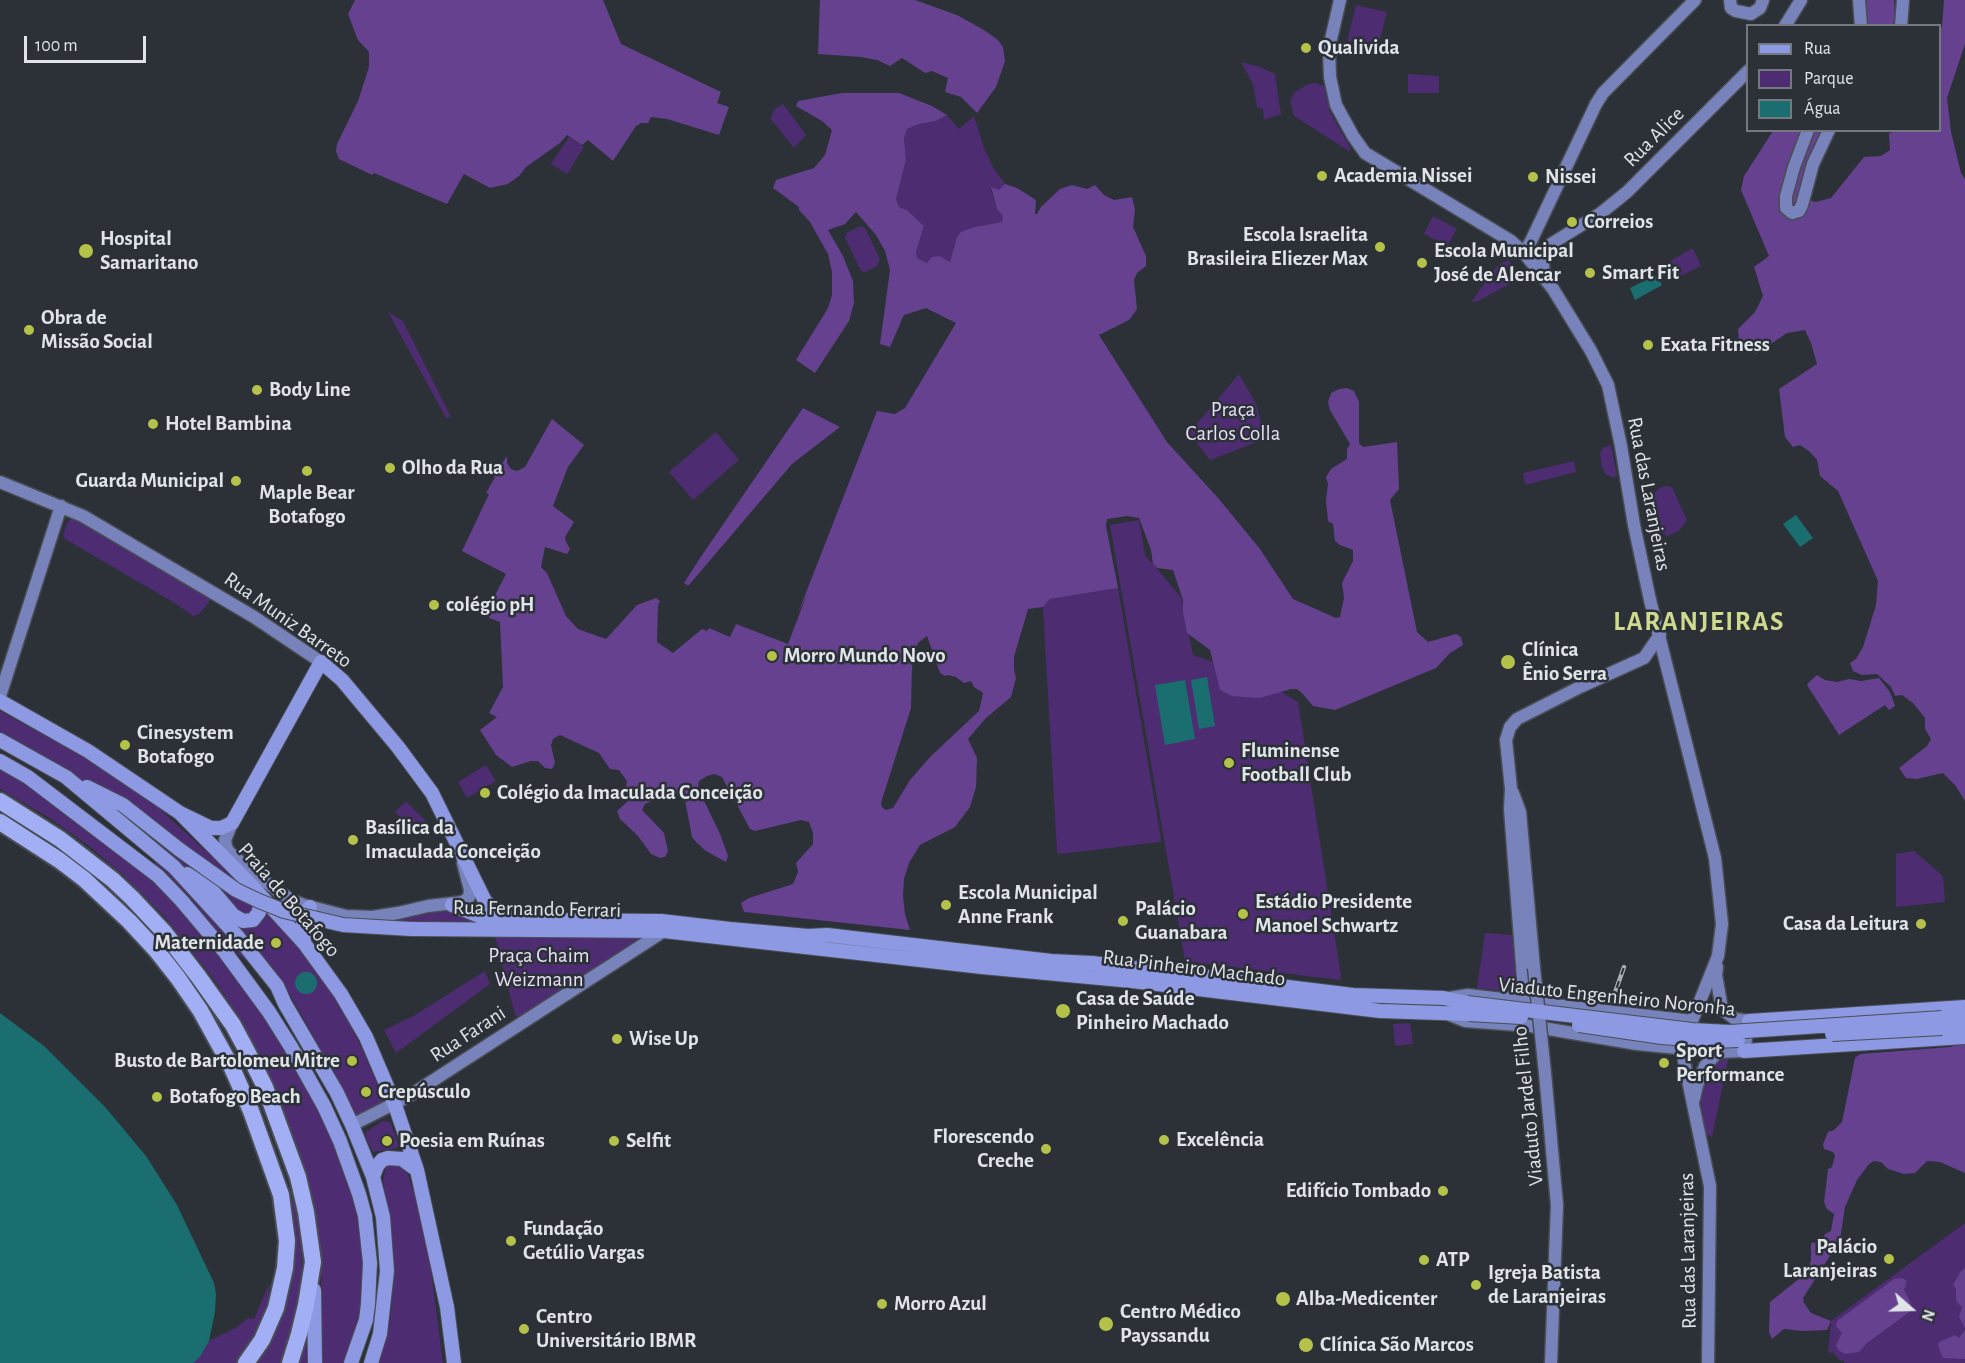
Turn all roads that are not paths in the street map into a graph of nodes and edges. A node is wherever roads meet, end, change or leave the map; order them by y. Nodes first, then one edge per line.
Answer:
1 (1340, 0) edge
2 (1695, 0) edge
3 (1730, 0) edge
4 (1763, 0) edge
5 (1802, 0) edge
6 (1859, 0) edge
7 (1903, 0) edge
8 (1786, 24) edge
9 (1861, 24) edge
10 (1901, 24) edge
11 (1746, 72) edge
12 (1807, 132) edge
13 (1828, 132) edge
14 (1536, 230) junction
15 (1551, 244) junction
16 (1524, 253) junction
17 (1545, 277) junction
18 (0, 482) edge
19 (61, 506) junction
20 (1660, 635) junction
21 (1644, 658) junction
22 (1667, 661) junction
23 (321, 662) junction
24 (0, 696) edge
25 (0, 701) edge
26 (0, 740) edge
27 (0, 761) edge
28 (66, 777) junction
29 (0, 801) edge
30 (180, 813) junction
31 (0, 822) edge
32 (232, 823) junction
33 (462, 856) junction
34 (174, 867) junction
35 (1520, 872) junction
36 (251, 885) junction
37 (452, 904) junction
38 (310, 907) junction
39 (662, 926) junction
40 (511, 929) junction
41 (304, 943) junction
42 (225, 952) junction
43 (1718, 957) junction
44 (1444, 998) junction
45 (1507, 999) junction
46 (285, 1004) junction
47 (1965, 1006) edge
48 (1468, 1008) junction
49 (1444, 1013) junction
50 (1965, 1016) edge
51 (1663, 1018) junction
52 (1692, 1021) junction
53 (1749, 1021) junction
54 (1942, 1023) junction
55 (1965, 1025) edge
56 (1965, 1037) edge
57 (1659, 1045) junction
58 (1685, 1048) junction
59 (1744, 1051) junction
60 (1718, 1052) junction
61 (1693, 1103) junction
62 (395, 1105) junction
63 (352, 1125) junction
64 (417, 1170) junction
65 (373, 1177) junction
66 (383, 1217) junction
67 (313, 1262) junction
68 (370, 1263) junction
69 (366, 1320) junction
70 (246, 1363) edge
71 (290, 1363) edge
72 (315, 1363) edge
73 (351, 1363) edge
74 (360, 1363) edge
75 (371, 1363) edge
76 (454, 1363) edge
77 (1551, 1363) edge
78 (1708, 1363) edge

1 - 16 main road, Rua das Laranjeiras
2 - 14 main road
3 - 4 main road
5 - 8 main road
6 - 9 main road
7 - 10 main road
11 - 15 main road, Rua Alice
12 - 13 main road
14 - 15 main road
14 - 16 main road
15 - 17 main road
16 - 17 main road, Rua das Laranjeiras
17 - 20 main road, Rua das Laranjeiras
18 - 19 main road, Rua Muniz Barreto
19 - 23 main road, Rua Muniz Barreto
19 - 24 main road
20 - 21 main road
20 - 22 main road, Rua das Laranjeiras
21 - 22 main road
21 - 35 main road
22 - 43 main road, Rua das Laranjeiras
23 - 32 main road
23 - 33 main road, Rua Muniz Barreto
25 - 30 main road, Praia de Botafogo
26 - 28 main road
27 - 42 main road
28 - 34 main road
28 - 40 main road, Rua Fernando Ferrari, bridge
29 - 67 highway
30 - 32 main road
30 - 36 main road, Praia de Botafogo
31 - 70 highway
32 - 38 main road, Praia de Botafogo
33 - 37 main road, Rua Muniz Barreto
33 - 39 main road, Rua Fernando Ferrari
34 - 36 main road
34 - 46 main road
35 - 45 main road
35 - 77 main road, Viaduto Jardel Filho, bridge
36 - 41 main road, Praia de Botafogo
37 - 38 main road, Rua Fernando Ferrari
37 - 40 main road
38 - 41 main road
39 - 40 main road, Rua Fernando Ferrari
39 - 44 main road, Rua Pinheiro Machado
39 - 49 main road, Rua Pinheiro Machado
39 - 62 main road, Rua Farani
41 - 62 main road, Praia de Botafogo
42 - 46 main road
42 - 68 main road
43 - 52 main road, Rua das Laranjeiras
43 - 53 main road
44 - 45 main road, Rua Pinheiro Machado
44 - 48 main road, Viaduto Engenheiro Noronha
45 - 51 main road, Rua Pinheiro Machado
46 - 63 main road
47 - 53 main road
48 - 49 main road, Viaduto Engenheiro Noronha
48 - 54 main road, Viaduto Engenheiro Noronha, bridge
49 - 57 main road, Rua Pinheiro Machado
50 - 54 main road, Viaduto Engenheiro Noronha
51 - 52 main road, Rua Pinheiro Machado
51 - 57 main road
52 - 58 main road, Rua das Laranjeiras
53 - 59 main road
54 - 55 main road, Viaduto Engenheiro Noronha
56 - 59 main road
57 - 58 main road, Rua Pinheiro Machado
58 - 60 main road, Rua Pinheiro Machado
58 - 61 main road, Rua das Laranjeiras
59 - 60 main road, Rua Pinheiro Machado
60 - 61 main road, Rua das Laranjeiras
61 - 78 main road, Rua das Laranjeiras
62 - 63 main road, Rua Farani
62 - 64 main road, Praia de Botafogo
63 - 65 main road
64 - 65 main road
64 - 76 main road, Praia de Botafogo
65 - 66 main road
66 - 68 main road
66 - 75 main road
67 - 71 highway
67 - 72 main road
68 - 69 main road
69 - 73 main road
69 - 74 main road

